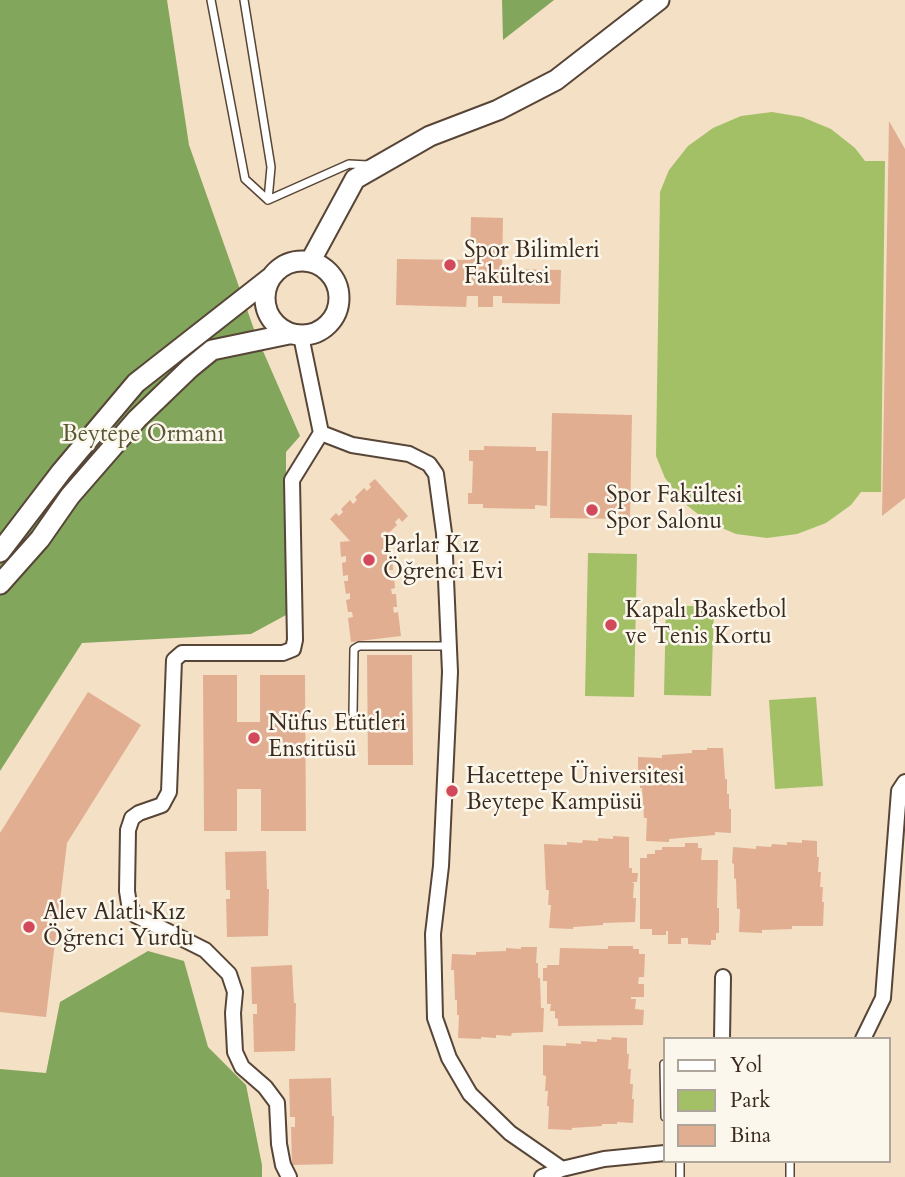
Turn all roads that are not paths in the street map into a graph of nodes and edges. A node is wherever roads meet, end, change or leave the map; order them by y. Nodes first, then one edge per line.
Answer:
1 (211, 0) edge
2 (244, 0) edge
3 (659, 0) edge
4 (378, 166) junction
5 (268, 200) junction
6 (310, 262) junction
7 (270, 278) junction
8 (295, 335) junction
9 (321, 433) junction
10 (0, 552) edge
11 (0, 584) edge
12 (449, 646) junction
13 (353, 713) dead end
14 (905, 782) edge
15 (723, 977) dead end
16 (722, 1037) edge
17 (864, 1037) edge
18 (664, 1153) edge
19 (562, 1169) junction
20 (289, 1177) edge
21 (542, 1177) edge

1 - 5 lane
2 - 5 lane
3 - 4 main road
4 - 5 lane
4 - 6 main road
6 - 7 main road
6 - 8 main road
7 - 8 main road
7 - 10 main road
8 - 9 street
8 - 11 main road
9 - 12 street
9 - 20 street
12 - 13 lane
12 - 19 street
14 - 17 street
15 - 16 street
18 - 19 street
19 - 21 street

